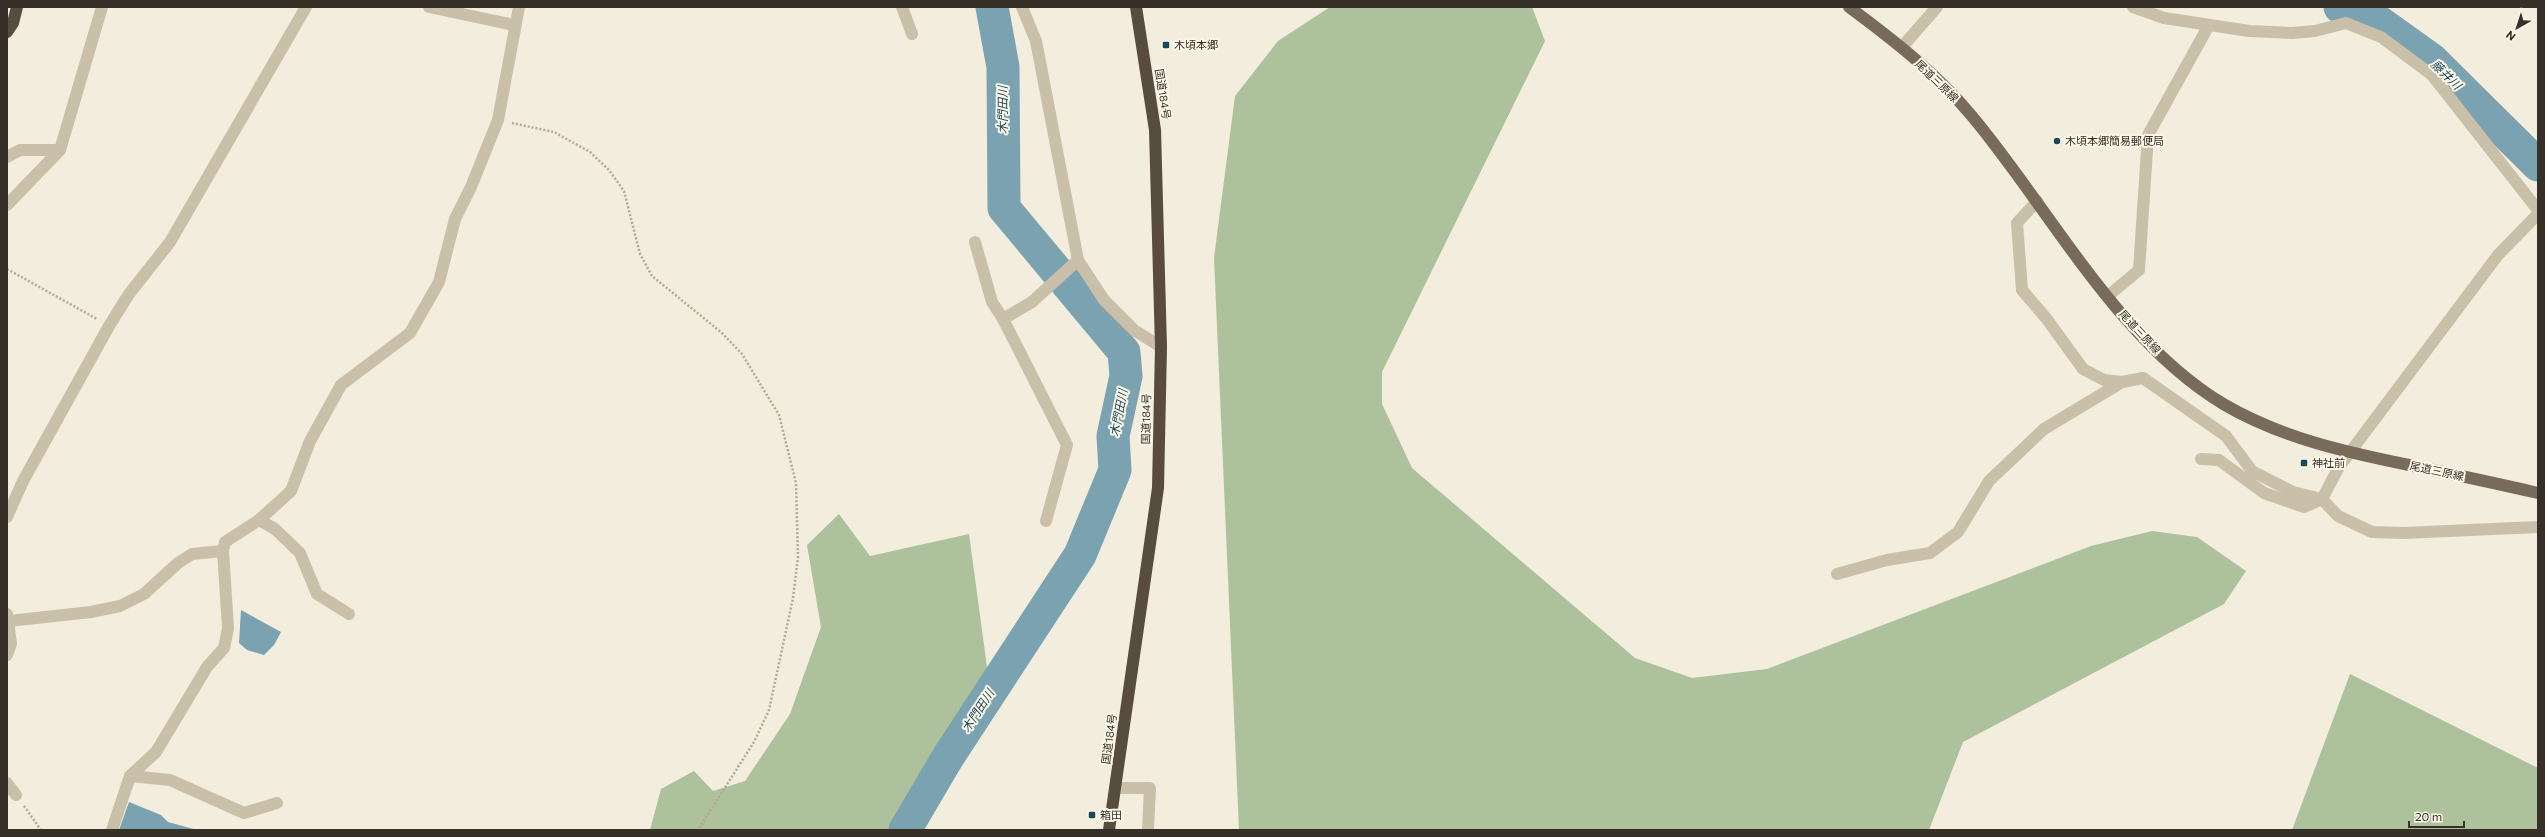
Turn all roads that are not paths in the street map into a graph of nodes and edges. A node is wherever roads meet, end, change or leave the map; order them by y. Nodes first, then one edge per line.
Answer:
1 (17, 7) edge
2 (102, 7) edge
3 (306, 7) edge
4 (429, 7) edge
5 (519, 7) edge
6 (902, 7) edge
7 (1022, 7) edge
8 (1136, 7) edge
9 (1849, 7) edge
10 (1937, 7) edge
11 (2133, 7) edge
12 (479, 12) edge
13 (514, 24) junction
14 (2209, 25) junction
15 (7, 32) edge
16 (912, 34) dead end
17 (1902, 47) junction
18 (60, 150) junction
19 (7, 157) edge
20 (2037, 201) junction
21 (7, 205) edge
22 (2538, 210) edge
23 (2538, 214) edge
24 (976, 242) dead end
25 (1078, 260) junction
26 (2108, 296) junction
27 (1003, 319) junction
28 (1161, 347) junction
29 (2122, 382) junction
30 (2350, 453) junction
31 (2201, 459) dead end
32 (2538, 492) edge
33 (2322, 499) junction
34 (7, 517) edge
35 (259, 520) junction
36 (1046, 522) dead end
37 (2538, 527) edge
38 (223, 551) junction
39 (1837, 574) dead end
40 (349, 614) dead end
41 (8, 617) edge
42 (7, 654) edge
43 (130, 776) junction
44 (7, 783) edge
45 (1115, 788) junction
46 (16, 795) road end
47 (277, 803) dead end
48 (112, 830) edge
49 (1109, 830) edge
50 (1148, 830) edge

1 - 15 highway
2 - 18 street
3 - 34 street
4 - 12 street
5 - 13 street
6 - 16 street
7 - 25 street
8 - 28 highway, 国道184号
9 - 17 main road, 尾道三原線
10 - 17 street
11 - 14 street
12 - 13 street
13 - 35 street
14 - 22 street
14 - 26 street
17 - 20 main road, 尾道三原線
18 - 19 street
18 - 21 street
20 - 26 main road, 尾道三原線
20 - 29 street
23 - 30 street
24 - 27 street
25 - 27 street
25 - 28 street
26 - 30 main road, 尾道三原線
27 - 36 street
28 - 45 highway, 国道184号
29 - 33 street
29 - 39 street
30 - 32 main road, 尾道三原線
30 - 33 street
31 - 33 street
33 - 37 street
35 - 38 street
35 - 40 street
38 - 41 street
38 - 43 street
41 - 42 street
43 - 47 street
43 - 48 street
44 - 46 street
45 - 49 highway, 国道184号
45 - 50 street

